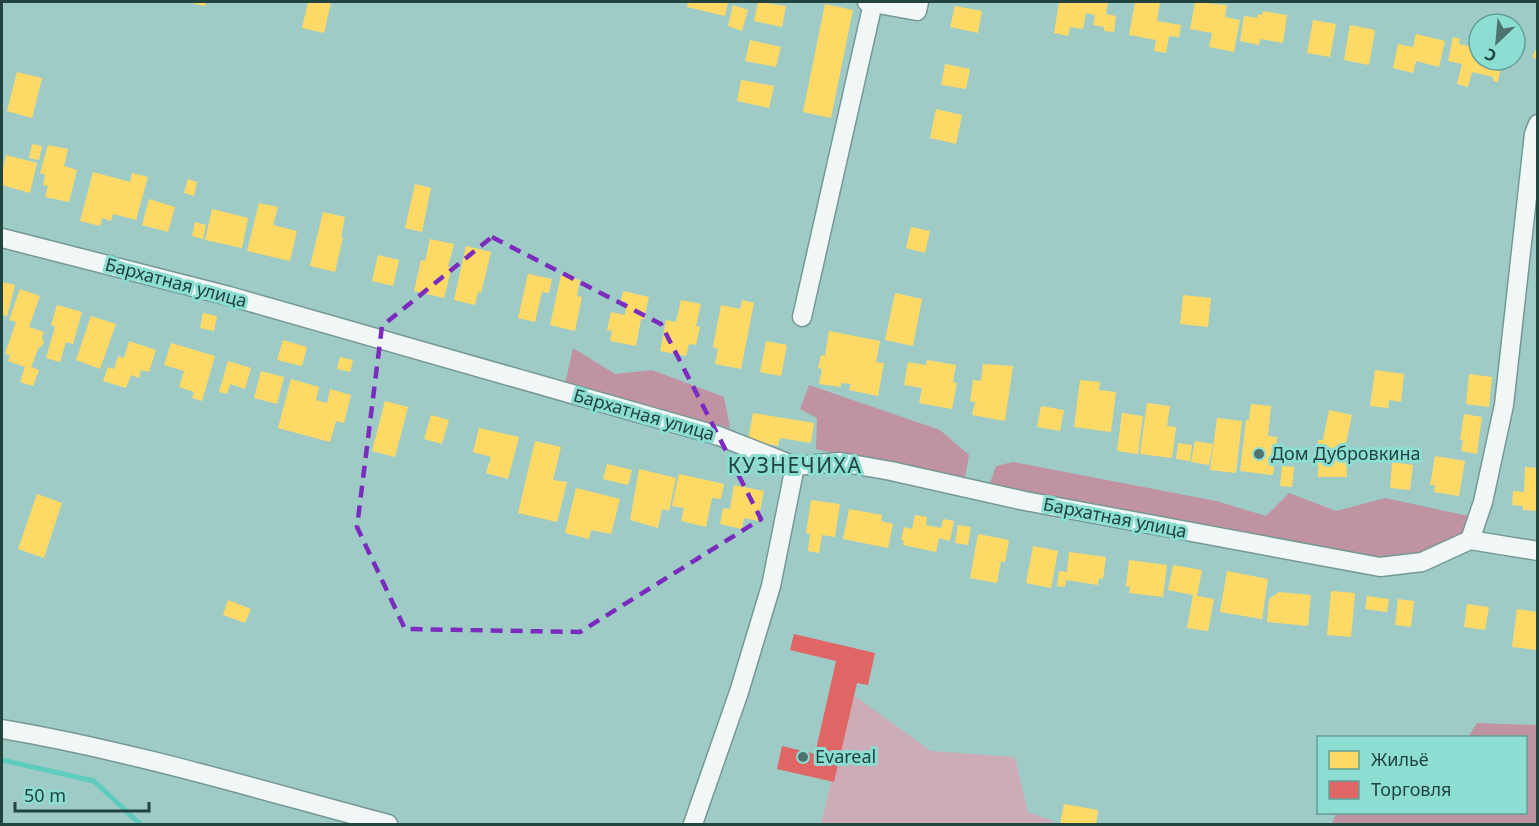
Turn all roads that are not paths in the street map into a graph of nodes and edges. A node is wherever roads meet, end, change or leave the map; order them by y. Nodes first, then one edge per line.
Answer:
1 (870, 2) edge
2 (919, 2) edge
3 (1538, 124) edge
4 (2, 238) edge
5 (802, 317) dead end
6 (795, 466) junction
7 (1470, 540) junction
8 (1538, 551) edge
9 (2, 729) edge
10 (388, 825) edge
11 (693, 825) edge

1 - 2 street
1 - 5 street
3 - 7 street
4 - 6 street, Бархатная улица
6 - 7 street, Бархатная улица
6 - 11 street
7 - 8 street
9 - 10 street

